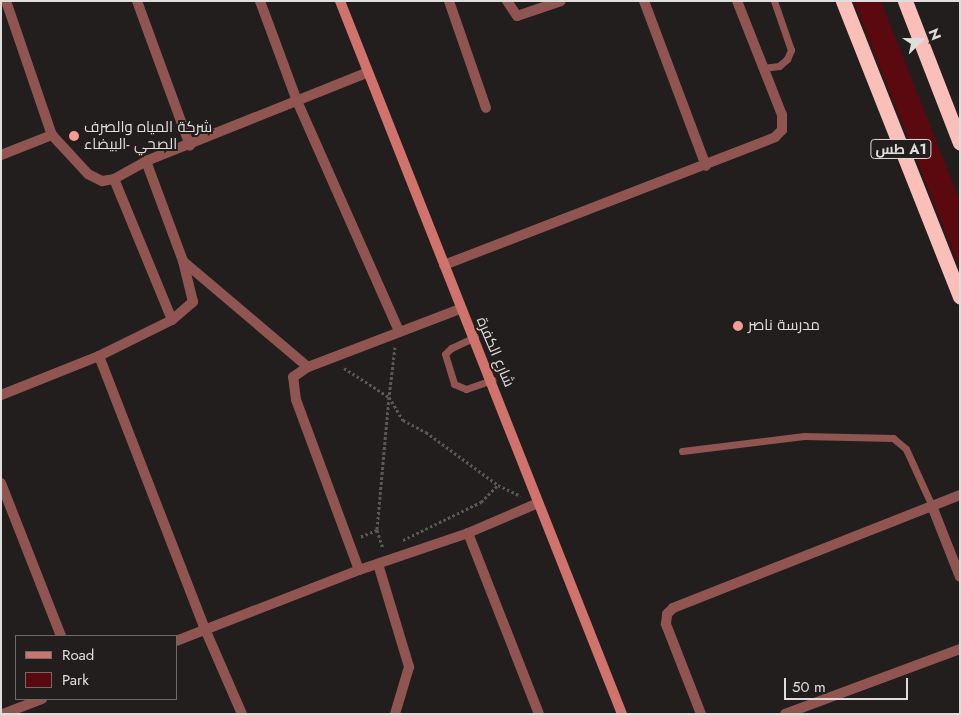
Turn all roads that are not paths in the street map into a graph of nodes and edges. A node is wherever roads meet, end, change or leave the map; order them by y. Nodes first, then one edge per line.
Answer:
1 (6, 1) edge
2 (137, 1) edge
3 (260, 1) edge
4 (340, 1) edge
5 (449, 1) edge
6 (507, 1) edge
7 (561, 1) edge
8 (644, 1) edge
9 (737, 1) edge
10 (774, 1) edge
11 (843, 1) edge
12 (905, 1) edge
13 (763, 68) junction
14 (368, 72) junction
15 (297, 101) junction
16 (486, 108) dead end
17 (52, 135) junction
18 (960, 143) edge
19 (190, 146) junction
20 (1, 155) edge
21 (146, 161) junction
22 (706, 166) junction
23 (114, 179) junction
24 (183, 261) junction
25 (444, 265) junction
26 (960, 297) edge
27 (460, 309) junction
28 (172, 320) junction
29 (401, 336) junction
30 (475, 337) junction
31 (99, 356) junction
32 (308, 367) junction
33 (492, 380) junction
34 (1, 395) edge
35 (682, 451) dead end
36 (1, 483) edge
37 (960, 494) edge
38 (536, 504) junction
39 (932, 506) junction
40 (468, 533) junction
41 (378, 564) junction
42 (359, 570) junction
43 (960, 577) edge
44 (205, 629) junction
45 (61, 635) edge
46 (178, 640) edge
47 (960, 649) edge
48 (40, 700) edge
49 (25, 710) edge
50 (3, 714) edge
51 (242, 714) edge
52 (395, 714) edge
53 (538, 714) edge
54 (622, 714) edge
55 (701, 714) edge
56 (785, 714) edge

1 - 17 street
2 - 19 street
3 - 15 street
4 - 14 street, شارع الكفرة
5 - 16 street
6 - 7 street
8 - 22 street
9 - 13 street
10 - 13 lane
11 - 26 highway, طس A1
12 - 18 highway
13 - 22 street
14 - 15 street
14 - 25 street, شارع الكفرة
15 - 19 street
15 - 29 street
17 - 20 street
17 - 23 street
19 - 21 street
21 - 23 street
21 - 24 street
22 - 25 street
23 - 28 street
24 - 28 street
24 - 32 street
25 - 27 street, شارع الكفرة
27 - 29 street
27 - 30 street, شارع الكفرة
28 - 31 street
29 - 32 street
30 - 33 street, شارع الكفرة
30 - 33 lane
31 - 34 street
31 - 44 street
32 - 42 street
33 - 38 street, شارع الكفرة
35 - 39 lane
36 - 45 street
37 - 39 street
38 - 40 street
38 - 54 street, شارع الكفرة
39 - 43 street
39 - 55 street
40 - 41 street
40 - 53 street
41 - 42 street
41 - 52 street
42 - 44 street
44 - 46 street
44 - 51 street
47 - 56 street
48 - 49 street
49 - 50 street

